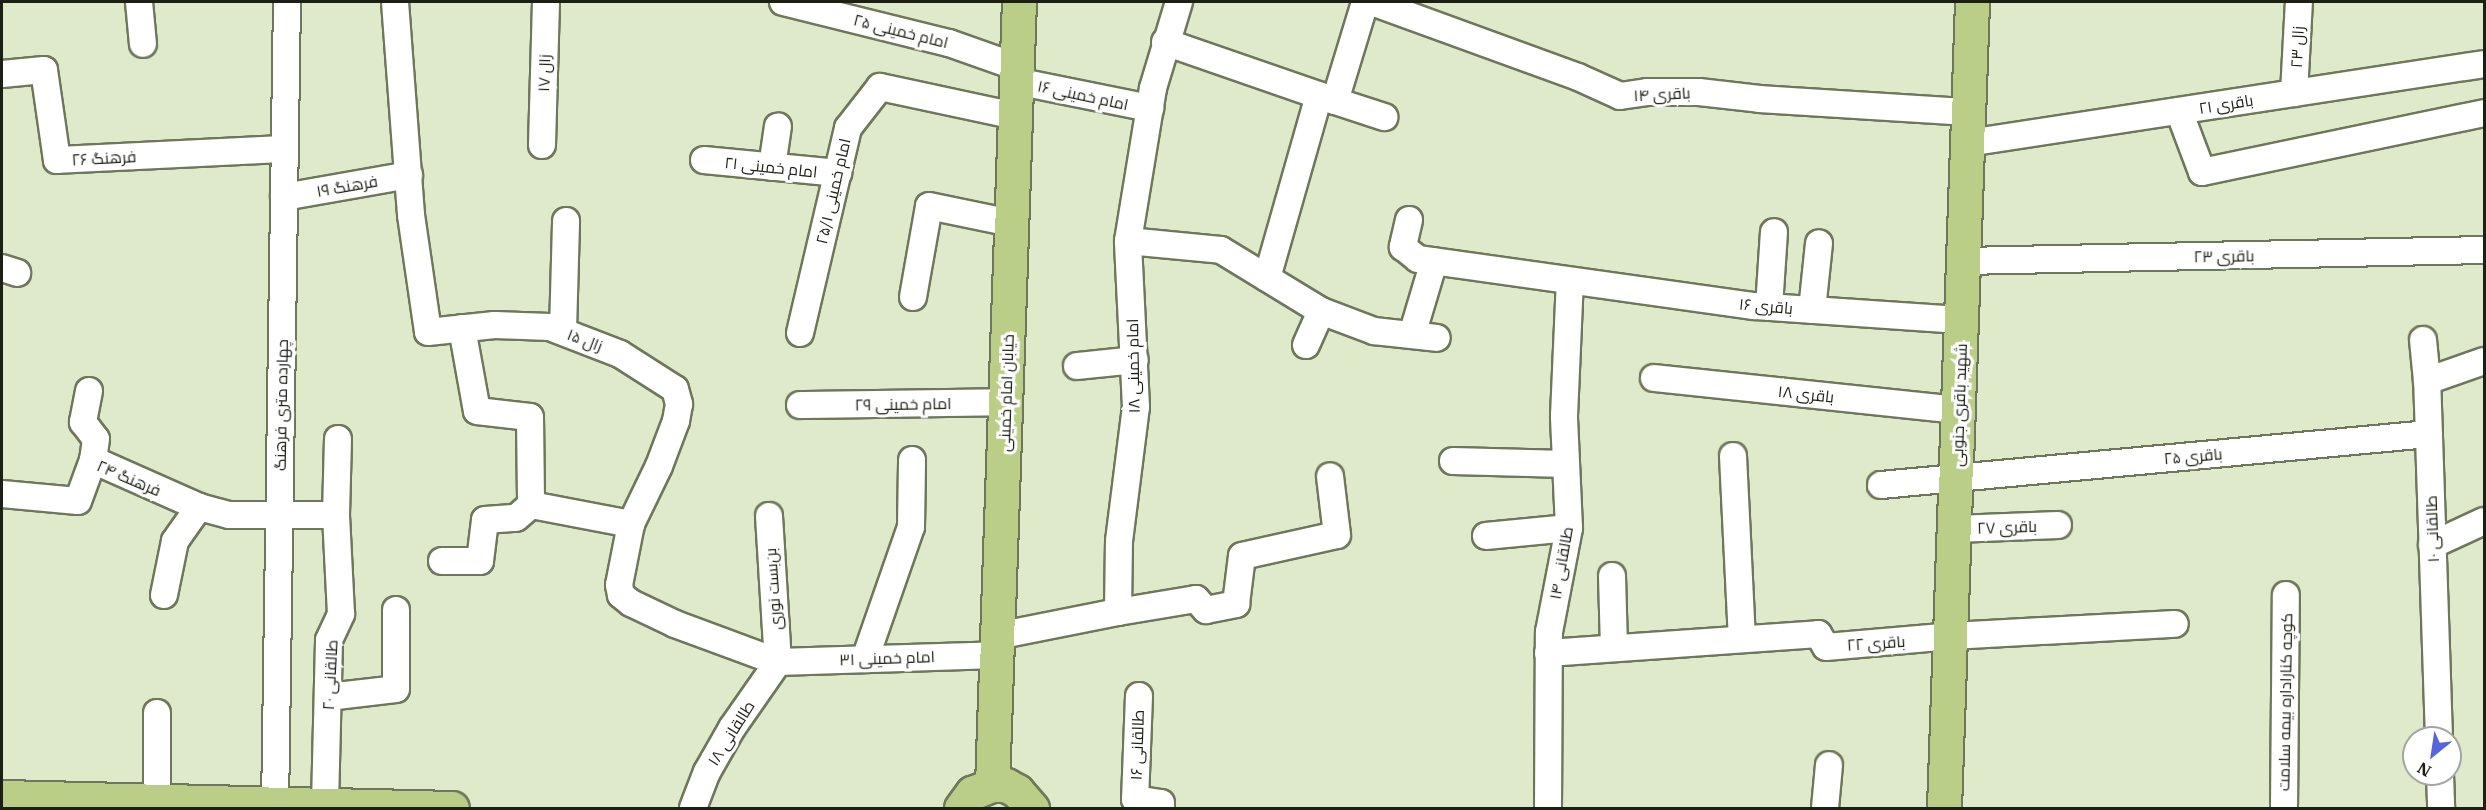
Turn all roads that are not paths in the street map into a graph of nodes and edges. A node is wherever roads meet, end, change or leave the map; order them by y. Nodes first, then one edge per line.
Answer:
1 (139, 2) edge
2 (287, 2) edge
3 (395, 2) edge
4 (546, 2) edge
5 (783, 2) edge
6 (1019, 2) edge
7 (1179, 2) edge
8 (1365, 2) edge
9 (1372, 2) edge
10 (1972, 2) edge
11 (2299, 2) edge
12 (1402, 7) edge
13 (1165, 42) junction
14 (143, 44) dead end
15 (2484, 64) edge
16 (2, 74) edge
17 (1016, 74) junction
18 (2294, 93) junction
19 (1327, 98) junction
20 (1150, 108) junction
21 (2179, 111) junction
22 (2484, 113) edge
23 (1015, 116) junction
24 (1384, 117) dead end
25 (778, 126) dead end
26 (1968, 127) junction
27 (542, 145) dead end
28 (285, 149) junction
29 (704, 160) dead end
30 (772, 167) junction
31 (838, 173) junction
32 (409, 175) junction
33 (284, 197) junction
34 (1409, 220) dead end
35 (566, 221) dead end
36 (1011, 223) junction
37 (1774, 232) dead end
38 (1128, 241) junction
39 (1819, 243) dead end
40 (2484, 250) edge
41 (1434, 261) junction
42 (1964, 261) junction
43 (1267, 278) junction
44 (1570, 281) junction
45 (913, 297) dead end
46 (1769, 307) junction
47 (1812, 310) junction
48 (1321, 311) junction
49 (1962, 320) junction
50 (462, 328) junction
51 (564, 331) junction
52 (800, 333) dead end
53 (2423, 340) dead end
54 (1306, 345) dead end
55 (1135, 360) junction
56 (2484, 362) edge
57 (1077, 366) dead end
58 (1654, 378) dead end
59 (2427, 381) junction
60 (90, 391) dead end
61 (1005, 402) junction
62 (800, 405) dead end
63 (1959, 410) junction
64 (2429, 434) junction
65 (338, 439) dead end
66 (1733, 456) dead end
67 (93, 460) junction
68 (912, 460) dead end
69 (1453, 461) dead end
70 (1566, 464) junction
71 (1330, 476) dead end
72 (1957, 478) junction
73 (1881, 485) dead end
74 (2, 494) edge
75 (531, 505) junction
76 (199, 507) junction
77 (336, 515) junction
78 (769, 516) dead end
79 (279, 517) junction
80 (2484, 521) edge
81 (631, 524) junction
82 (2058, 525) dead end
83 (1569, 528) junction
84 (1955, 529) junction
85 (1486, 536) dead end
86 (2432, 545) junction
87 (442, 561) dead end
88 (1612, 576) dead end
89 (2286, 595) dead end
90 (164, 596) dead end
91 (396, 610) dead end
92 (1118, 612) junction
93 (2175, 624) dead end
94 (1952, 636) junction
95 (1742, 638) junction
96 (997, 645) junction
97 (1614, 648) junction
98 (1548, 653) junction
99 (865, 659) junction
100 (778, 662) junction
101 (1139, 696) dead end
102 (328, 697) junction
103 (157, 713) dead end
104 (2439, 726) edge
105 (1829, 765) dead end
106 (992, 784) junction
107 (2440, 786) edge
108 (19, 801) edge
109 (157, 801) junction
110 (113, 804) edge
111 (326, 805) junction
112 (275, 806) edge
113 (452, 808) edge
114 (693, 808) edge
115 (961, 808) edge
116 (1032, 808) edge
117 (1161, 808) edge
118 (1548, 808) edge
119 (1825, 808) edge
120 (1944, 808) edge
121 (2284, 808) edge
122 (2441, 808) edge

1 - 14 street
2 - 28 street, چهارده متری فرهنگ
3 - 32 street, زال ۱۵
4 - 27 street, زال ۱۷
5 - 17 street, امام خمینی ۲۵
6 - 17 main road, خیابان امام خمینی
7 - 13 street, امام خمینی ۱۸
8 - 19 street
9 - 12 street, باقری ۱۴
10 - 26 main road, شهید باقری جنوبی
11 - 18 street, زال ۲۳
12 - 26 street, باقری ۱۴
13 - 19 street
13 - 20 street, امام خمینی ۱۸
15 - 18 street, باقری ۲۱
16 - 28 street, فرهنگ ۲۶
17 - 20 street, امام خمینی ۱۶
17 - 23 main road, خیابان امام خمینی
18 - 21 street, باقری ۲۱
19 - 24 street
19 - 43 street
20 - 38 street, امام خمینی ۱۸
21 - 22 street
21 - 26 street, باقری ۲۱
23 - 31 street, امام خمینی ۲۵/۱
23 - 36 main road, خیابان امام خمینی
25 - 30 street
26 - 42 main road, شهید باقری جنوبی
28 - 33 street, چهارده متری فرهنگ
29 - 30 street, امام خمینی ۲۱
30 - 31 street, امام خمینی ۲۱
31 - 52 street, امام خمینی ۲۵/۱
32 - 33 street, فرهنگ ۱۹
32 - 50 street, زال ۱۵
33 - 79 street, چهارده متری فرهنگ
34 - 41 street, باقری ۱۶
35 - 51 street
36 - 45 street
36 - 61 main road, خیابان امام خمینی
37 - 46 street
38 - 43 street
38 - 55 street, امام خمینی ۱۸
39 - 47 street
40 - 42 street, باقری ۲۳
41 - 44 street, باقری ۱۶
41 - 48 street
42 - 49 main road, شهید باقری جنوبی
43 - 48 street
44 - 46 street, باقری ۱۶
44 - 70 street, طالقانی ۱۴
46 - 47 street, باقری ۱۶
47 - 49 street, باقری ۱۶
48 - 54 street
49 - 63 main road, شهید باقری جنوبی
50 - 51 street, زال ۱۵
50 - 75 street
51 - 81 street, زال ۱۵
53 - 59 street, طالقانی ۱۰
55 - 57 street
55 - 92 street, امام خمینی ۱۸
56 - 59 street
58 - 63 street, باقری ۱۸
59 - 64 street, طالقانی ۱۰
60 - 67 street
61 - 62 street, امام خمینی ۲۹
61 - 96 main road, خیابان امام خمینی
63 - 72 main road, شهید باقری جنوبی
64 - 72 street, باقری ۲۵
64 - 86 street, طالقانی ۱۰
65 - 77 street, طالقانی ۲۰
66 - 95 street
67 - 74 street, فرهنگ ۲۴
67 - 76 street, فرهنگ ۲۴
68 - 99 street
69 - 70 street
70 - 83 street, طالقانی ۱۴
71 - 92 street
72 - 73 street, باقری ۲۵
72 - 84 main road, شهید باقری جنوبی
75 - 81 street
75 - 87 street
76 - 79 street, فرهنگ ۲۴
76 - 90 street
77 - 79 street, فرهنگ ۲۴
77 - 102 street, طالقانی ۲۰
78 - 100 street, بن‌بست نوری
79 - 112 street, چهارده متری فرهنگ
80 - 86 street
81 - 100 street, زال ۱۵
82 - 84 street, باقری ۲۷
83 - 85 street
83 - 98 street, طالقانی ۱۴
84 - 94 main road, شهید باقری جنوبی
86 - 104 street, طالقانی ۱۰
88 - 97 street
89 - 121 street, کوچه کناراداره بیمه سلامت
91 - 102 street
92 - 96 street
93 - 94 street, باقری ۲۲
94 - 95 street, باقری ۲۲
94 - 120 main road, شهید باقری جنوبی
95 - 97 street, باقری ۲۲
96 - 99 street, امام خمینی ۳۱
96 - 106 main road, خیابان امام خمینی
97 - 98 street, باقری ۲۲
98 - 118 street, طالقانی ۱۴
99 - 100 street, امام خمینی ۳۱
100 - 114 street, طالقانی ۱۸
101 - 117 street, طالقانی ۱۶
102 - 111 street, طالقانی ۲۰
103 - 109 street
105 - 119 street
106 - 115 main road
106 - 116 main road
107 - 122 street
108 - 110 main road
109 - 110 main road
109 - 112 main road
111 - 112 main road
111 - 113 main road

